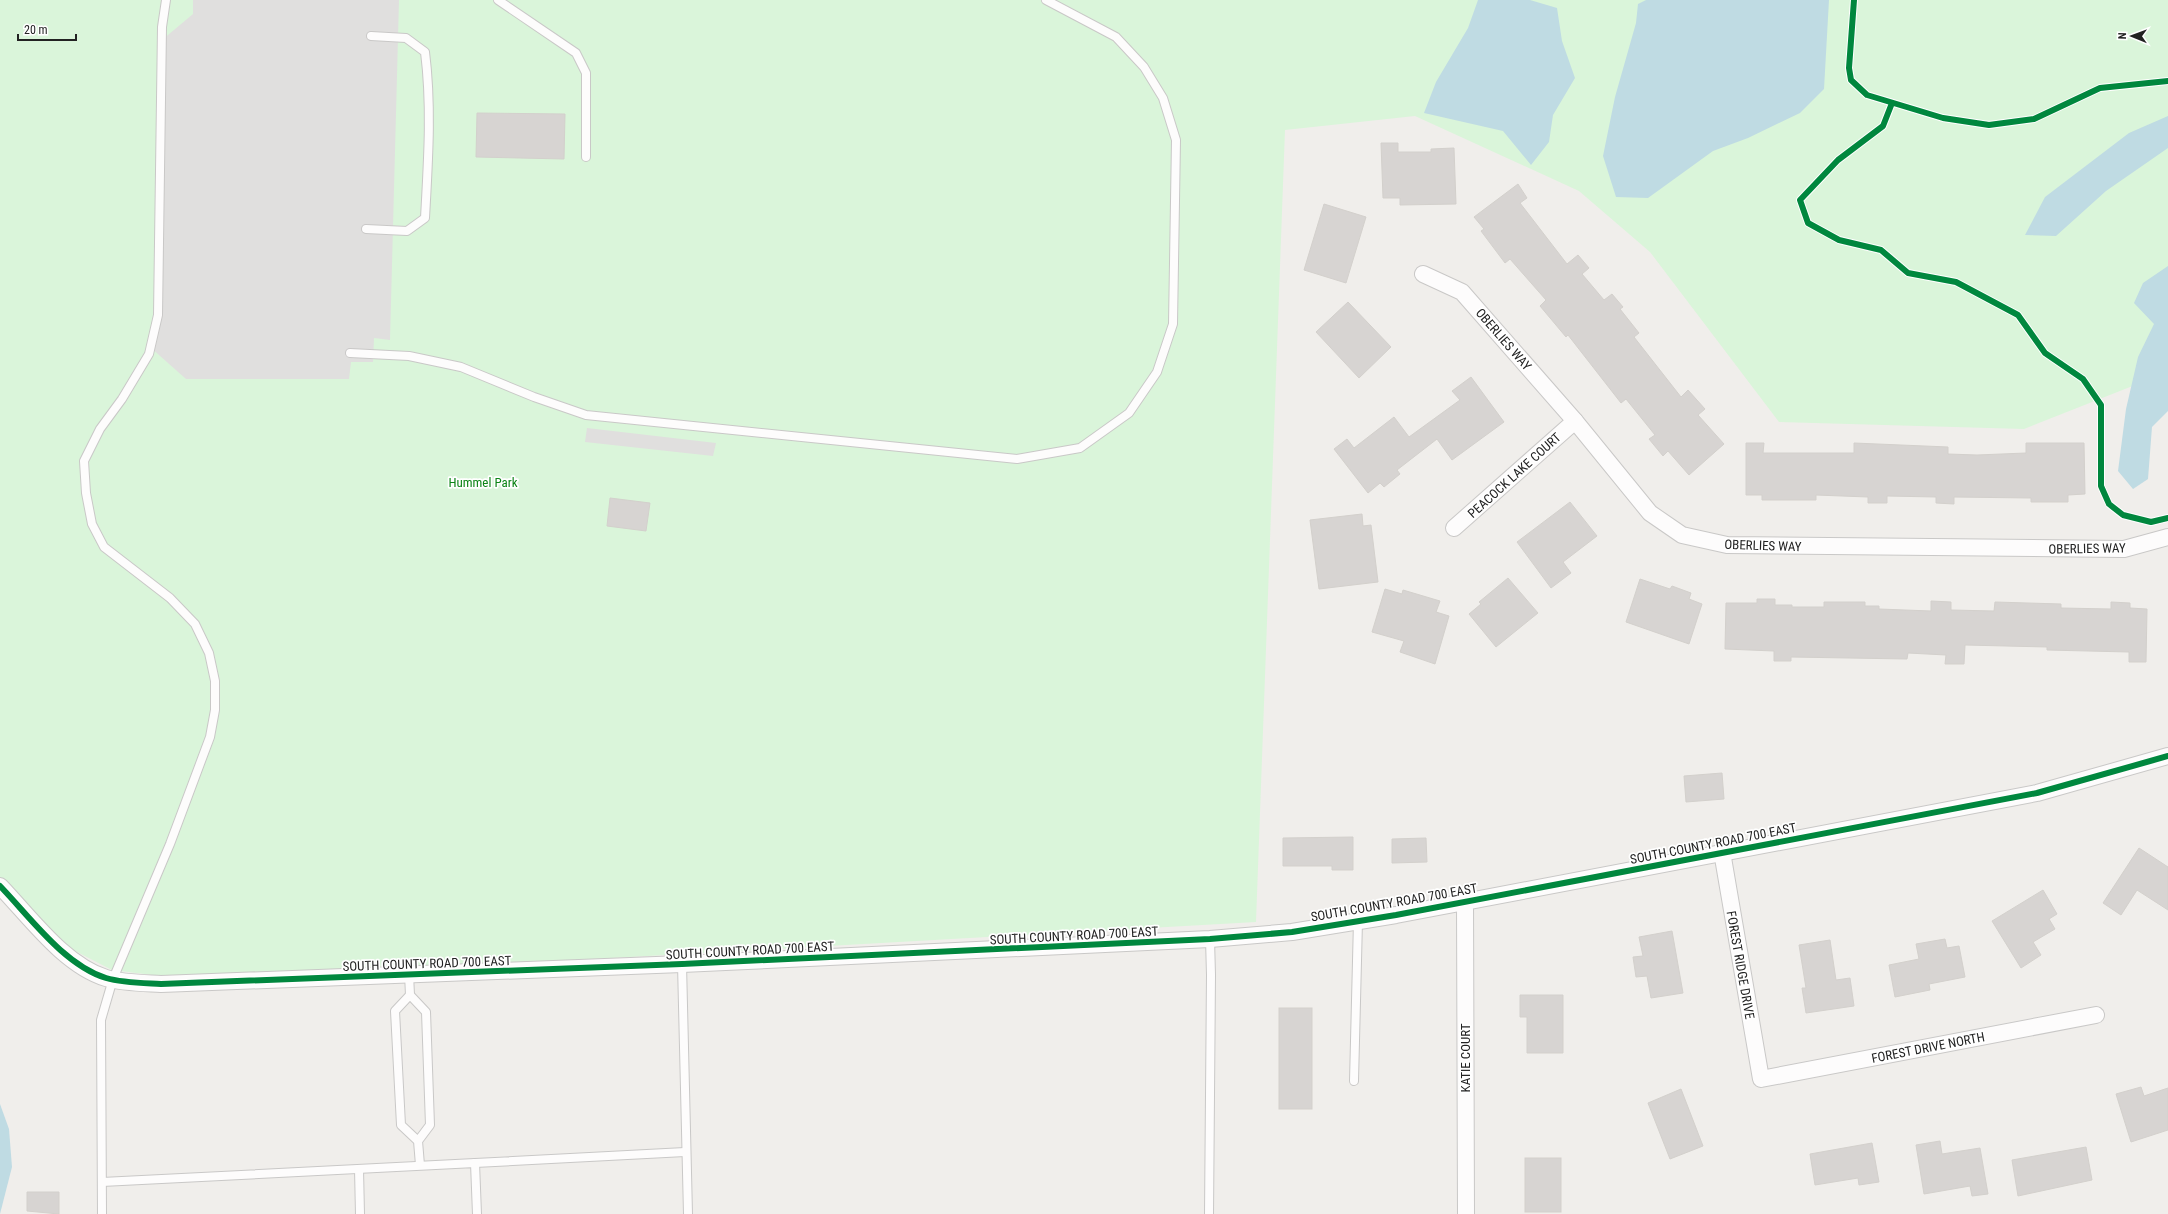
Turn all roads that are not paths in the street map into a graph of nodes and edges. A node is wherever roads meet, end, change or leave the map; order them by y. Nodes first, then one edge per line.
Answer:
1 (166, 0) edge
2 (498, 0) edge
3 (1046, 0) edge
4 (371, 36) dead end
5 (586, 157) dead end
6 (366, 229) dead end
7 (1423, 274) dead end
8 (350, 353) dead end
9 (1575, 421) junction
10 (1454, 528) dead end
11 (2168, 537) edge
12 (2168, 756) edge
13 (1722, 852) junction
14 (0, 886) edge
15 (1465, 901) junction
16 (1358, 921) junction
17 (1210, 940) junction
18 (682, 964) junction
19 (410, 974) junction
20 (113, 979) junction
21 (410, 995) junction
22 (2096, 1015) dead end
23 (1761, 1079) joint
24 (1354, 1081) dead end
25 (418, 1141) junction
26 (685, 1152) junction
27 (475, 1163) junction
28 (420, 1165) junction
29 (359, 1169) junction
30 (102, 1182) junction
31 (102, 1214) edge
32 (360, 1214) edge
33 (477, 1214) edge
34 (688, 1214) edge
35 (1209, 1214) edge
36 (1466, 1214) edge

1 - 20 lane
2 - 5 lane
3 - 8 lane
4 - 6 lane
7 - 9 street, OBERLIES WAY
9 - 10 street, PEACOCK LAKE COURT
9 - 11 street, OBERLIES WAY
12 - 13 street, SOUTH COUNTY ROAD 700 EAST
13 - 15 street, SOUTH COUNTY ROAD 700 EAST
13 - 23 street, FOREST RIDGE DRIVE
14 - 20 street, SOUTH COUNTY ROAD 700 EAST
15 - 16 street, SOUTH COUNTY ROAD 700 EAST
15 - 36 street, KATIE COURT
16 - 17 street, SOUTH COUNTY ROAD 700 EAST
16 - 24 lane
17 - 18 street, SOUTH COUNTY ROAD 700 EAST
17 - 35 lane
18 - 19 street, SOUTH COUNTY ROAD 700 EAST
18 - 26 lane
19 - 20 street, SOUTH COUNTY ROAD 700 EAST
19 - 21 lane
20 - 30 lane
21 - 25 lane
21 - 25 lane
22 - 23 street, FOREST DRIVE NORTH
25 - 28 lane
26 - 27 lane
26 - 34 lane
27 - 28 lane
27 - 33 lane
28 - 29 lane
29 - 30 lane
29 - 32 lane
30 - 31 lane

